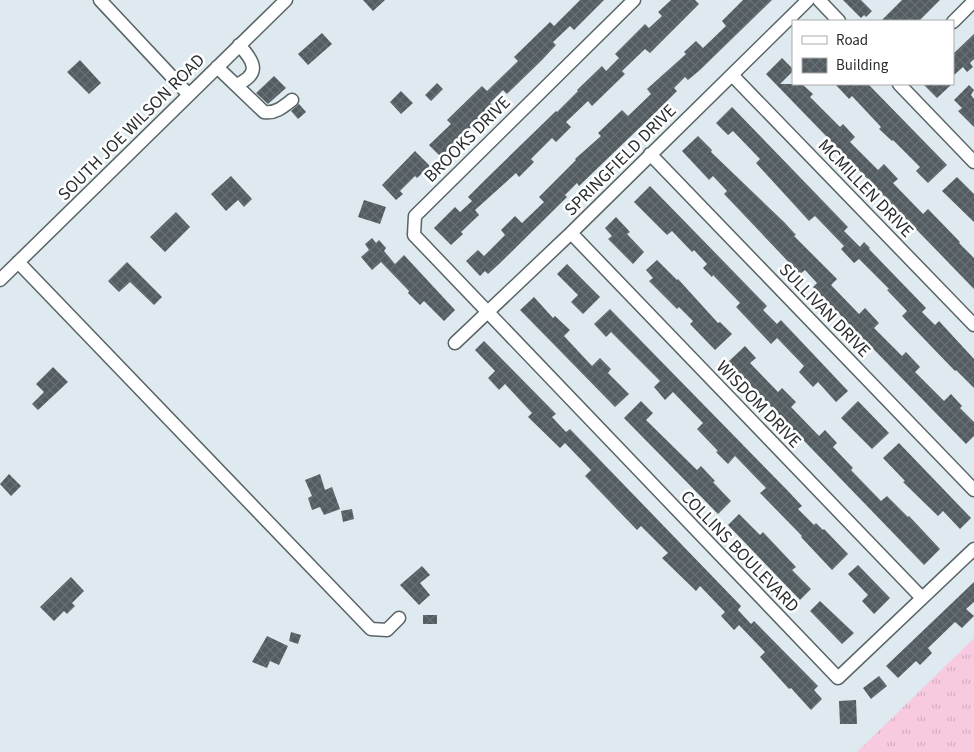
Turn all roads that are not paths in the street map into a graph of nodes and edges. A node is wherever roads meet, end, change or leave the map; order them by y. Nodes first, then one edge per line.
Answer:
1 (100, 0) edge
2 (286, 0) edge
3 (634, 0) edge
4 (808, 0) edge
5 (819, 0) edge
6 (974, 2) edge
7 (838, 20) edge
8 (954, 21) edge
9 (239, 45) junction
10 (217, 67) junction
11 (732, 75) junction
12 (900, 85) edge
13 (236, 86) junction
14 (188, 94) junction
15 (292, 100) dead end
16 (650, 154) junction
17 (974, 162) edge
18 (571, 233) junction
19 (18, 262) junction
20 (0, 280) edge
21 (488, 312) junction
22 (974, 325) edge
23 (455, 343) dead end
24 (974, 490) edge
25 (974, 549) edge
26 (922, 598) junction
27 (399, 618) dead end

1 - 14 street
2 - 9 street, SOUTH JOE WILSON ROAD
3 - 21 street, BROOKS DRIVE
4 - 11 street, SPRINGFIELD DRIVE
5 - 7 street
6 - 8 street
9 - 10 street, SOUTH JOE WILSON ROAD
9 - 13 street
10 - 13 street
10 - 14 street, SOUTH JOE WILSON ROAD
11 - 16 street, SPRINGFIELD DRIVE
11 - 22 street, MCMILLEN DRIVE
12 - 17 street
13 - 15 street
14 - 19 street, SOUTH JOE WILSON ROAD
16 - 18 street, SPRINGFIELD DRIVE
16 - 24 street, SULLIVAN DRIVE
18 - 21 street, SPRINGFIELD DRIVE
18 - 26 street, WISDOM DRIVE
19 - 20 street, SOUTH JOE WILSON ROAD
19 - 27 street
21 - 23 street, SPRINGFIELD DRIVE
21 - 26 street, COLLINS BOULEVARD
25 - 26 street, COLLINS BOULEVARD

